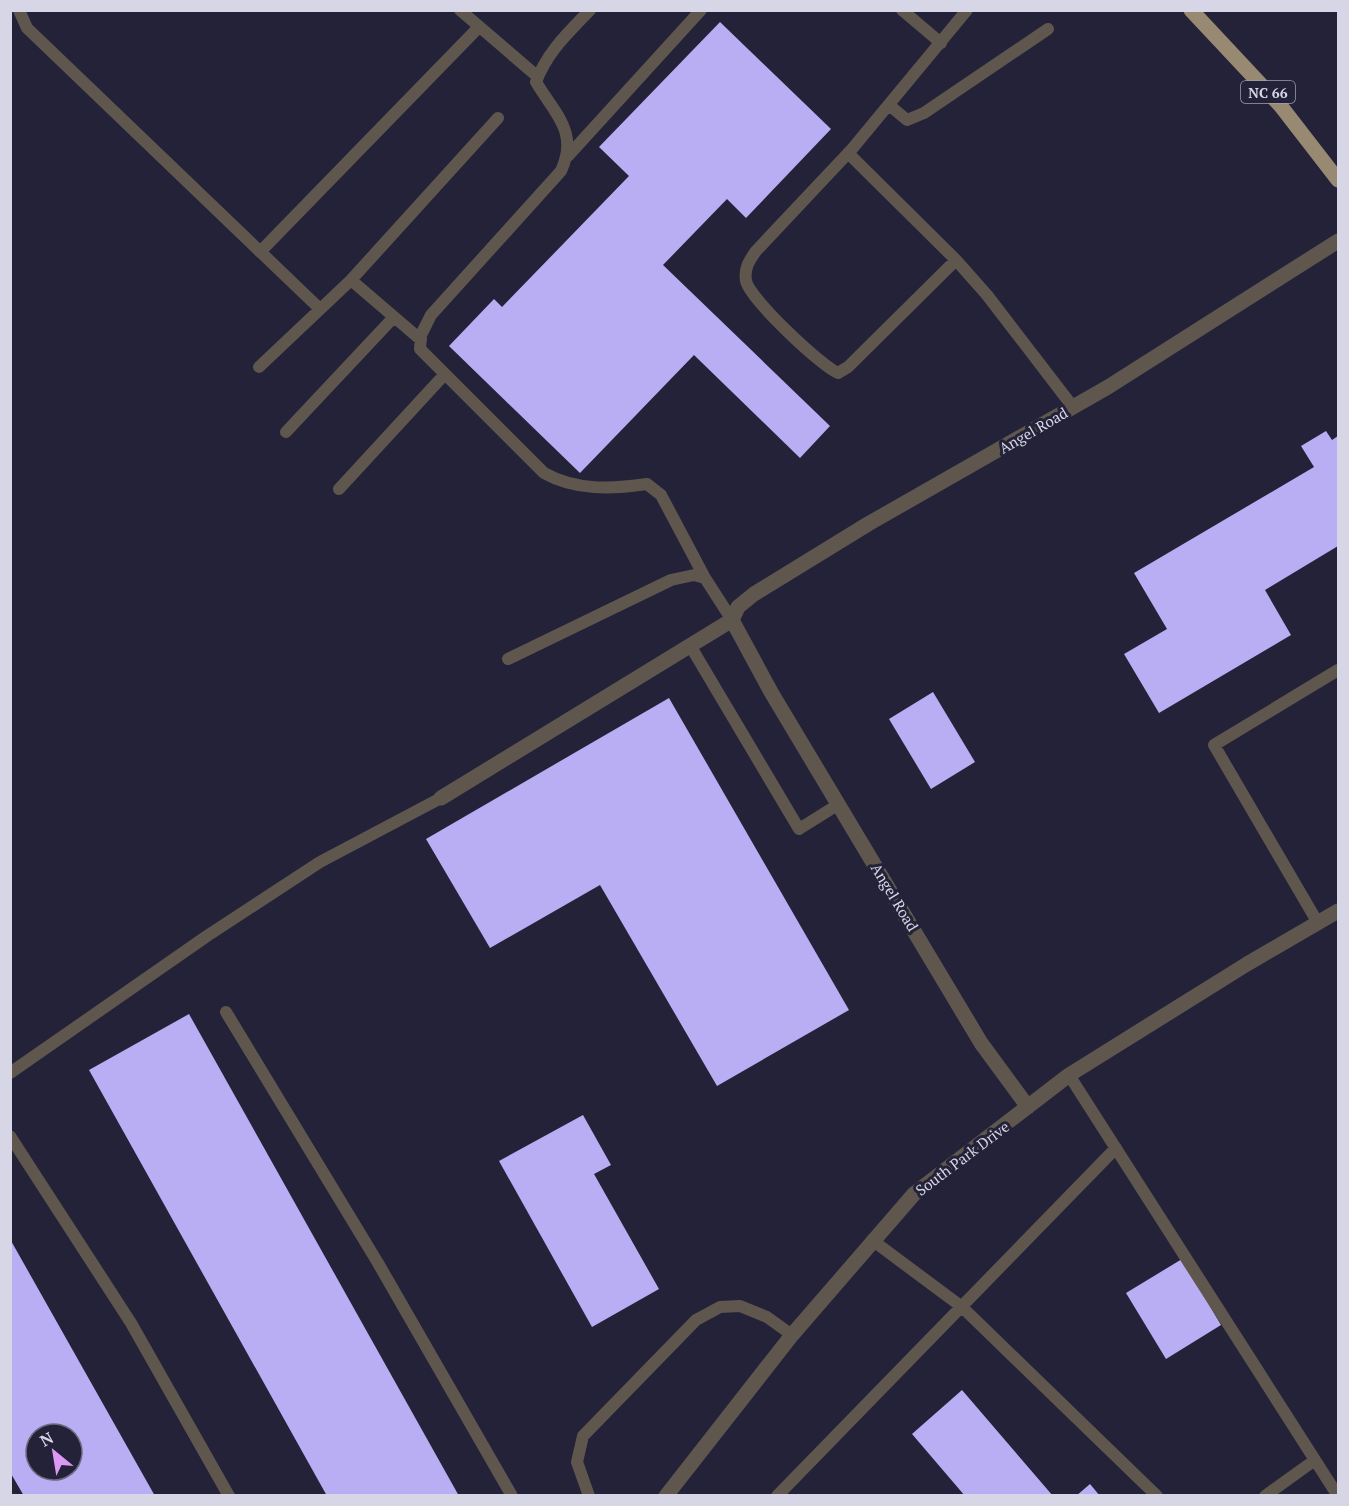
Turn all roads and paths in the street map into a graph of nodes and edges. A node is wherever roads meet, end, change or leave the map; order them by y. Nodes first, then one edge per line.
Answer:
1 (19, 10) edge
2 (460, 10) edge
3 (590, 10) edge
4 (701, 10) edge
5 (902, 10) edge
6 (967, 10) edge
7 (1191, 10) edge
8 (478, 28) junction
9 (1048, 29) dead end
10 (940, 43) junction
11 (538, 77) junction
12 (889, 105) junction
13 (498, 118) dead end
14 (848, 153) junction
15 (568, 156) junction
16 (1338, 180) edge
17 (1338, 241) edge
18 (260, 252) junction
19 (956, 260) junction
20 (351, 280) junction
21 (320, 309) junction
22 (394, 317) junction
23 (421, 340) junction
24 (259, 367) dead end
25 (445, 374) junction
26 (1073, 407) junction
27 (286, 432) dead end
28 (339, 489) dead end
29 (705, 578) junction
30 (732, 620) junction
31 (691, 647) junction
32 (508, 659) dead end
33 (1338, 670) edge
34 (441, 798) joint
35 (839, 804) junction
36 (1338, 911) edge
37 (1318, 922) junction
38 (226, 1012) dead end
39 (10, 1073) edge
40 (1070, 1075) junction
41 (1028, 1107) junction
42 (10, 1136) edge
43 (1116, 1148) junction
44 (872, 1240) junction
45 (962, 1307) junction
46 (792, 1335) junction
47 (1315, 1460) junction
48 (229, 1496) edge
49 (512, 1496) edge
50 (589, 1496) edge
51 (666, 1496) edge
52 (777, 1496) edge
53 (1157, 1496) edge
54 (1265, 1496) edge
55 (1338, 1496) edge

1 - 18 lane
2 - 8 lane
3 - 11 lane
4 - 15 lane
5 - 10 lane
6 - 10 lane
7 - 16 main road, NC 66
8 - 11 lane
8 - 18 lane
9 - 12 lane
10 - 12 lane
11 - 15 lane
12 - 14 lane
13 - 20 lane
14 - 19 lane
14 - 19 lane
15 - 23 lane
17 - 26 street, Angel Road
18 - 21 lane
19 - 26 lane
20 - 21 lane
20 - 22 lane
21 - 24 lane
22 - 23 lane
22 - 27 lane
23 - 25 lane
25 - 28 lane
25 - 29 lane
26 - 30 street, Angel Road
29 - 30 lane
29 - 32 lane
30 - 31 street, Angel Road
30 - 35 street, Angel Road
31 - 34 street, Angel Road
31 - 35 lane
33 - 37 lane
34 - 39 lane
35 - 41 street, Angel Road
36 - 37 street, South Park Drive
37 - 40 street, South Park Drive
38 - 49 lane
40 - 41 street, South Park Drive
40 - 43 lane
41 - 44 street, South Park Drive
42 - 48 lane
43 - 45 lane
43 - 47 lane
44 - 45 lane
44 - 46 street, South Park Drive
45 - 52 lane
45 - 53 lane
46 - 50 lane
46 - 51 street, South Park Drive
47 - 54 lane
47 - 55 lane

